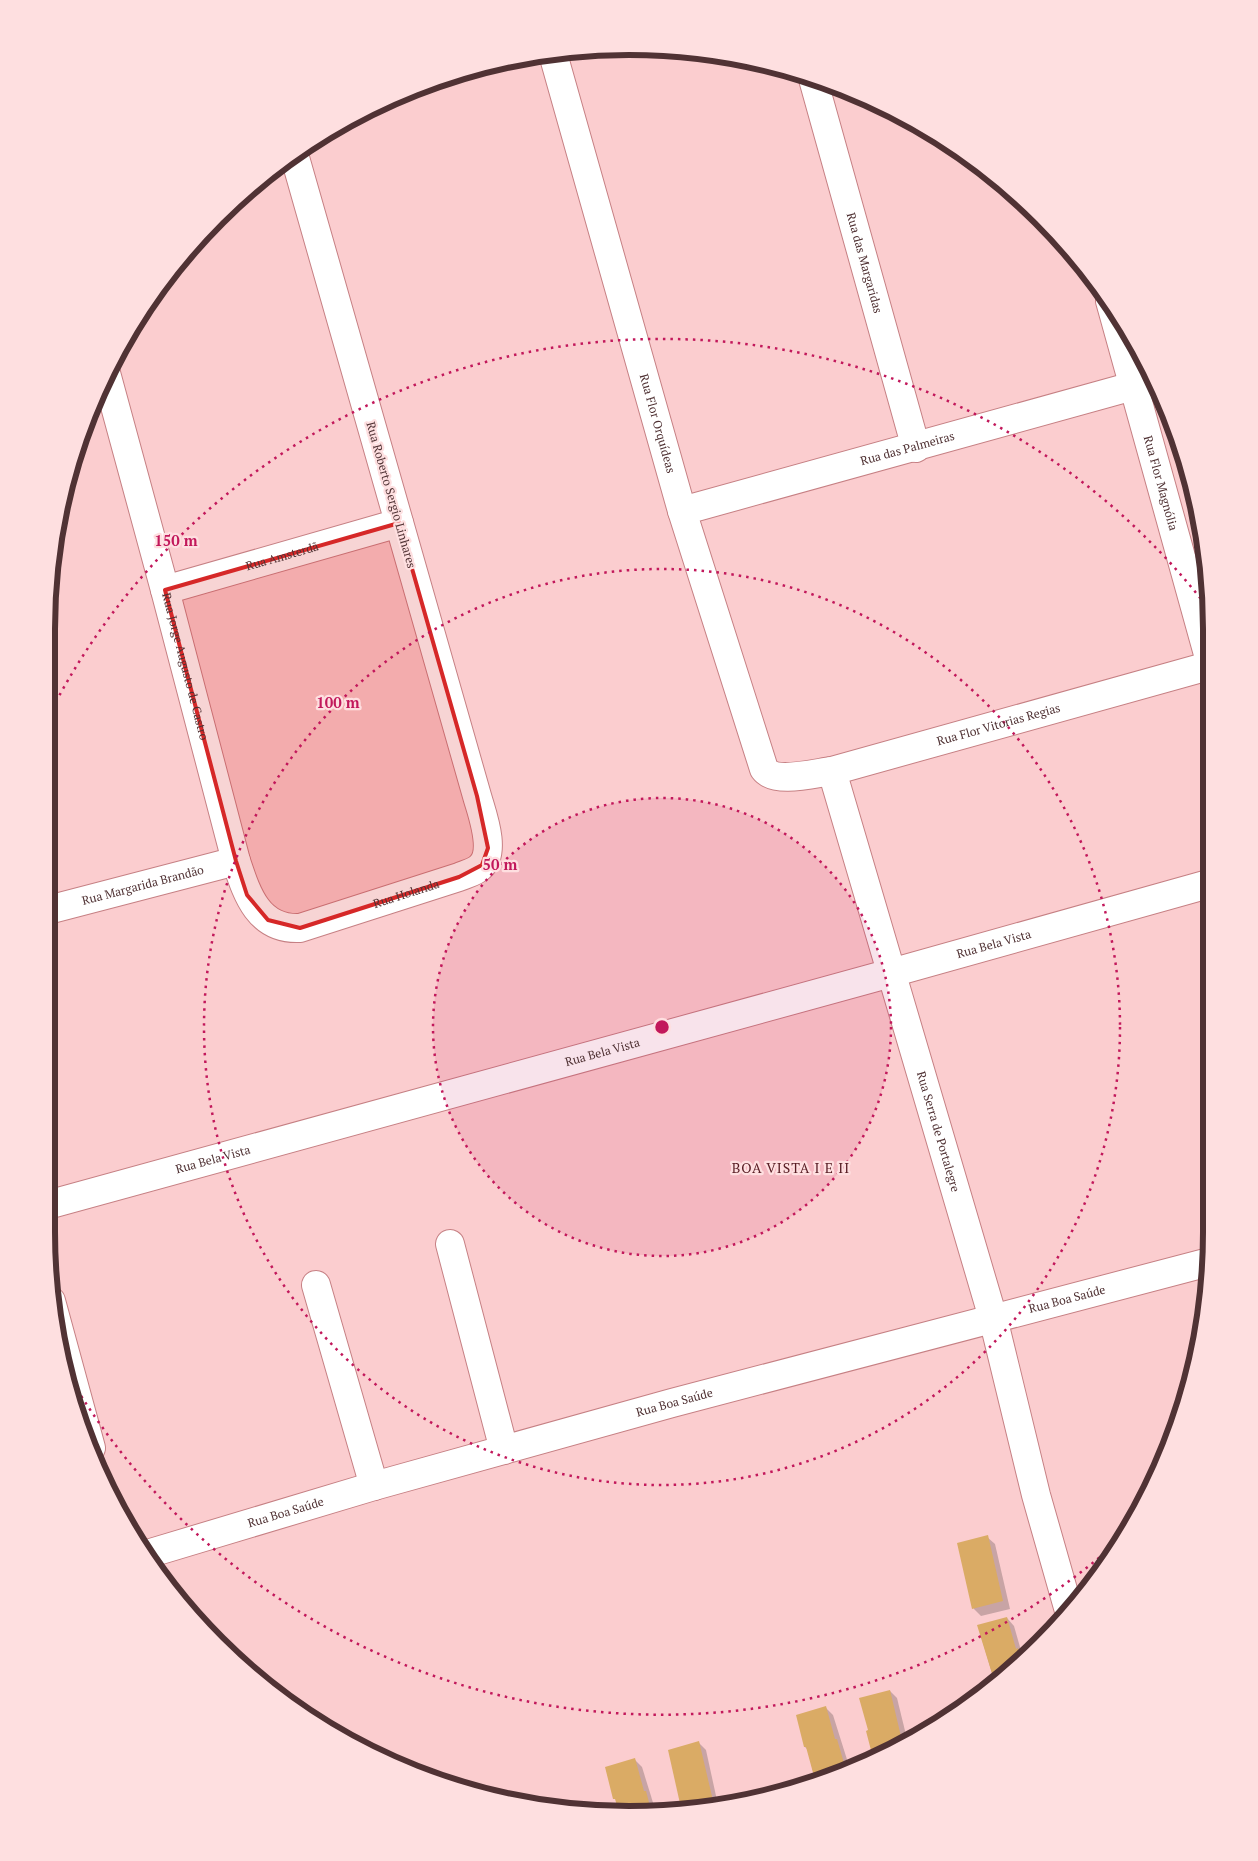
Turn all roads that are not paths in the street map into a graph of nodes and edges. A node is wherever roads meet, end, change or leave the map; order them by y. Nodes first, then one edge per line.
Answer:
1 (556, 60) edge
2 (815, 85) edge
3 (296, 162) edge
4 (1118, 329) edge
5 (109, 385) edge
6 (1133, 386) junction
7 (916, 448) junction
8 (682, 512) junction
9 (399, 523) junction
10 (165, 590) junction
11 (1203, 633) edge
12 (1203, 668) edge
13 (832, 771) junction
14 (784, 777) joint
15 (487, 836) joint
16 (236, 861) junction
17 (1203, 886) edge
18 (55, 908) edge
19 (300, 928) joint
20 (891, 973) junction
21 (55, 1203) edge
22 (450, 1244) dead end
23 (1202, 1264) edge
24 (316, 1285) dead end
25 (993, 1318) junction
26 (504, 1450) junction
27 (374, 1486) junction
28 (152, 1552) edge
29 (1067, 1603) edge

1 - 8 street, Rua Flor Orquídeas
2 - 7 street, Rua das Margaridas
3 - 9 street, Rua Roberto Sergio Linhares
4 - 6 street, Rua Flor Magnólia
5 - 10 street, Rua Jorge Augusto de Castro
6 - 7 street, Rua das Palmeiras
6 - 11 street, Rua Flor Magnólia
7 - 8 street, Rua das Palmeiras
8 - 14 street, Rua Flor Orquídeas
9 - 10 street, Rua Amsterdã
9 - 15 street, Rua Roberto Sergio Linhares
10 - 16 street, Rua Jorge Augusto de Castro
12 - 13 street, Rua Flor Vitorias Regias
13 - 14 street, Rua Flor Vitorias Regias
13 - 20 street, Rua Serra de Portalegre
15 - 19 street, Rua Holanda
16 - 18 street, Rua Margarida Brandão
16 - 19 street, Rua Jorge Augusto de Castro
17 - 20 street, Rua Bela Vista
20 - 21 street, Rua Bela Vista
20 - 25 street, Rua Serra de Portalegre
22 - 26 street
23 - 25 street, Rua Boa Saúde
24 - 27 street
25 - 26 street, Rua Boa Saúde
25 - 29 street, Rua Serra de Portalegre
26 - 27 street, Rua Boa Saúde
27 - 28 street, Rua Boa Saúde

